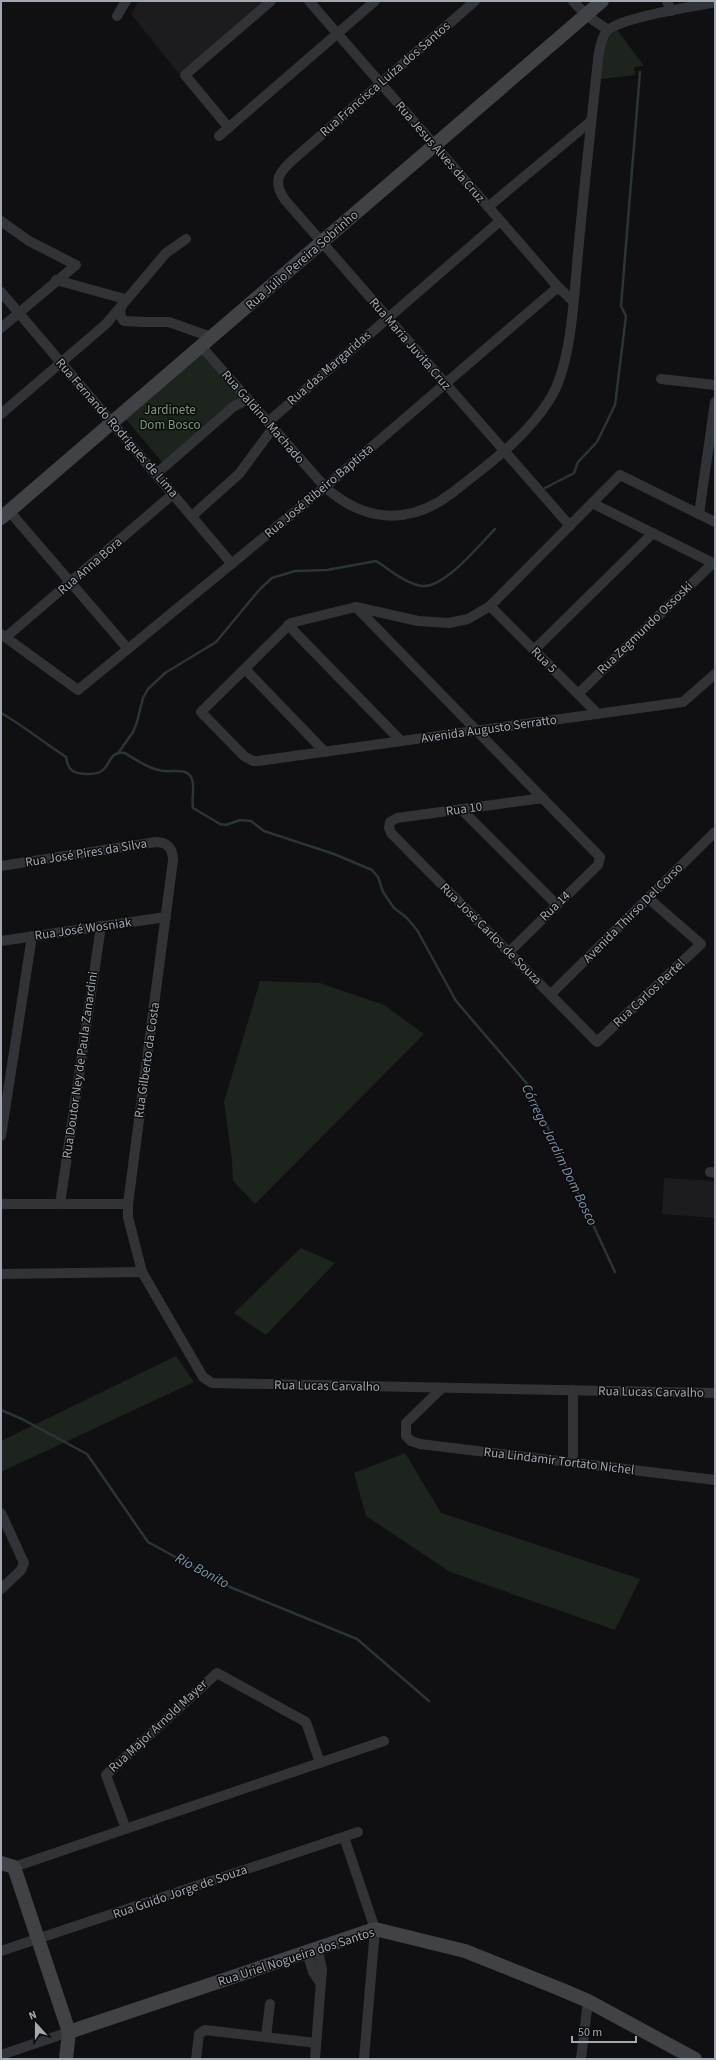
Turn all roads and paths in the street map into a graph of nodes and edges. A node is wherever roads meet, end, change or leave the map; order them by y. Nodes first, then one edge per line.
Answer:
1 (126, 1) edge
2 (271, 1) edge
3 (309, 1) edge
4 (375, 1) edge
5 (475, 1) edge
6 (573, 1) edge
7 (602, 1) edge
8 (667, 1) edge
9 (715, 2) edge
10 (671, 11) junction
11 (586, 15) junction
12 (117, 16) dead end
13 (608, 30) junction
14 (338, 34) junction
15 (381, 83) junction
16 (591, 121) junction
17 (229, 128) junction
18 (219, 136) dead end
19 (435, 145) junction
20 (296, 157) joint
21 (488, 207) junction
22 (1, 221) edge
23 (500, 221) junction
24 (186, 239) dead end
25 (322, 242) junction
26 (56, 280) junction
27 (558, 287) junction
28 (1, 292) edge
29 (125, 299) junction
30 (573, 301) junction
31 (19, 312) junction
32 (387, 317) junction
33 (146, 322) junction
34 (106, 324) junction
35 (1, 328) edge
36 (206, 342) junction
37 (61, 362) junction
38 (661, 379) dead end
39 (444, 384) junction
40 (715, 385) edge
41 (248, 399) junction
42 (715, 402) edge
43 (1, 414) edge
44 (112, 422) junction
45 (270, 425) junction
46 (504, 452) junction
47 (156, 474) junction
48 (325, 487) junction
49 (173, 494) junction
50 (592, 503) junction
51 (699, 514) junction
52 (5, 515) edge
53 (192, 516) junction
54 (715, 522) edge
55 (570, 526) junction
56 (652, 533) junction
57 (714, 563) edge
58 (232, 564) junction
59 (71, 582) junction
60 (490, 606) junction
61 (356, 607) junction
62 (288, 625) junction
63 (4, 636) edge
64 (128, 648) junction
65 (534, 650) junction
66 (245, 668) junction
67 (715, 674) edge
68 (578, 694) junction
69 (598, 714) junction
70 (476, 731) junction
71 (401, 742) junction
72 (325, 752) junction
73 (542, 798) junction
74 (461, 809) junction
75 (389, 825) joint
76 (715, 832) edge
77 (169, 847) joint
78 (1, 866) edge
79 (648, 898) junction
80 (557, 905) junction
81 (166, 917) junction
82 (101, 926) junction
83 (32, 936) junction
84 (1, 940) edge
85 (509, 952) junction
86 (551, 994) junction
87 (597, 1042) joint
88 (1, 1136) edge
89 (1, 1204) edge
90 (60, 1204) junction
91 (128, 1204) junction
92 (142, 1272) junction
93 (1, 1274) edge
94 (442, 1388) junction
95 (573, 1390) junction
96 (715, 1393) edge
97 (573, 1463) junction
98 (715, 1480) edge
99 (1, 1514) edge
100 (1, 1589) edge
101 (384, 1741) dead end
102 (320, 1763) junction
103 (126, 1829) junction
104 (358, 1832) dead end
105 (344, 1837) junction
106 (7, 1865) edge
107 (375, 1929) junction
108 (38, 1940) junction
109 (312, 1950) junction
110 (1, 1951) edge
111 (588, 2001) junction
112 (270, 2004) dead end
113 (69, 2032) junction
114 (266, 2037) junction
115 (316, 2043) junction
116 (1, 2055) edge
117 (66, 2059) edge
118 (196, 2059) edge
119 (315, 2059) edge
120 (364, 2059) edge
121 (581, 2059) edge
122 (695, 2059) edge

1 - 12 street
2 - 17 street
3 - 14 street, Rua Jesus Alves da Cruz
4 - 14 street
5 - 15 street, Rua Francisca Luíza dos Santos
6 - 11 street
7 - 11 street, Rua Júlio Pereira Sobrinho
8 - 10 street
9 - 10 street
10 - 13 street
11 - 13 street
11 - 19 street, Rua Júlio Pereira Sobrinho
13 - 16 street, Rua Galdino Machado
14 - 15 street, Rua Jesus Alves da Cruz
14 - 17 street
15 - 19 street, Rua Jesus Alves da Cruz
15 - 20 street, Rua Francisca Luíza dos Santos
16 - 21 street
16 - 30 street, Rua Galdino Machado
17 - 18 street
19 - 21 street, Rua Jesus Alves da Cruz
19 - 25 street, Rua Júlio Pereira Sobrinho
20 - 25 street, Rua Maria Juvita Cruz
21 - 23 street, Rua Jesus Alves da Cruz
22 - 26 street
23 - 27 street, Rua Jesus Alves da Cruz
23 - 32 street, Rua das Margaridas
24 - 29 street
25 - 32 street, Rua Maria Juvita Cruz
25 - 36 street, Rua Júlio Pereira Sobrinho
26 - 29 street
26 - 31 street
27 - 30 street, Rua Jesus Alves da Cruz
27 - 39 street, Rua José Ribeiro Baptista
28 - 31 street, Rua Fernando Rodrigues de Lima
29 - 33 street
29 - 34 street
30 - 46 street, Rua Galdino Machado
31 - 35 street
31 - 37 street, Rua Fernando Rodrigues de Lima
32 - 39 street, Rua Maria Juvita Cruz
32 - 45 street, Rua das Margaridas
33 - 34 street
33 - 36 street
34 - 37 street
36 - 41 street, Rua Galdino Machado
36 - 44 street, Rua Júlio Pereira Sobrinho
37 - 43 street
37 - 44 street, Rua Fernando Rodrigues de Lima
38 - 40 street
39 - 46 street, Rua Maria Juvita Cruz
39 - 48 street, Rua José Ribeiro Baptista
41 - 45 street, Rua Galdino Machado
41 - 47 street
42 - 51 street
44 - 47 street, Rua Fernando Rodrigues de Lima
44 - 52 street, Rua Júlio Pereira Sobrinho
45 - 48 street, Rua Galdino Machado
45 - 53 street, Rua das Margaridas
46 - 48 street, Rua Galdino Machado
46 - 55 street, Rua Maria Juvita Cruz
47 - 49 street, Rua Fernando Rodrigues de Lima
48 - 58 street, Rua José Ribeiro Baptista
49 - 53 street, Rua Fernando Rodrigues de Lima
49 - 59 street, Rua Anna Bora
50 - 51 street
50 - 55 street
50 - 56 street
51 - 54 street
52 - 59 street
53 - 58 street, Rua Fernando Rodrigues de Lima
55 - 60 street
56 - 57 street
56 - 65 street
57 - 68 street, Rua Zegmundo Ossoski
58 - 64 street, Rua José Ribeiro Baptista
59 - 63 street, Rua Anna Bora
59 - 64 street
60 - 61 street
60 - 65 street, Rua 5
61 - 62 street
61 - 70 street
62 - 66 street
62 - 71 street
63 - 64 street, Rua José Ribeiro Baptista
65 - 68 street, Rua 5
66 - 72 street
66 - 72 street, Avenida Augusto Serratto
67 - 69 street, Avenida Augusto Serratto
68 - 69 street, Rua 5
69 - 70 street, Avenida Augusto Serratto
70 - 71 street, Avenida Augusto Serratto
70 - 73 street
71 - 72 street, Avenida Augusto Serratto
73 - 74 street, Rua 10
73 - 80 street, Rua 14
74 - 75 street, Rua 10
74 - 80 street
75 - 85 street, Rua José Carlos de Souza
76 - 79 street, Avenida Thirso Del Corso
77 - 78 street, Rua José Pires da Silva
77 - 81 street, Rua Gilberto da Costa
79 - 86 street, Avenida Thirso Del Corso
79 - 87 street, Rua Carlos Pertel
80 - 85 street, Rua 14
81 - 82 street, Rua José Wosniak
81 - 91 street, Rua Gilberto da Costa
82 - 83 street, Rua José Wosniak
82 - 90 street, Rua Doutor Ney de Paula Zanardini
83 - 84 street, Rua José Wosniak
83 - 88 street
85 - 86 street, Rua José Carlos de Souza
86 - 87 street, Rua José Carlos de Souza
89 - 90 street
90 - 91 street
91 - 92 street, Rua Gilberto da Costa
92 - 93 street
92 - 94 street, Rua Lucas Carvalho
94 - 95 street, Rua Lucas Carvalho
94 - 97 street, Rua Lindamir Tortato Nichel
95 - 96 street, Rua Lucas Carvalho
95 - 97 street
97 - 98 street, Rua Lindamir Tortato Nichel
99 - 100 street
101 - 102 street
102 - 103 street
102 - 103 street, Rua Major Arnold Mayer
103 - 106 street
104 - 105 street, Rua Guido Jorge de Souza
105 - 107 street
105 - 108 street, Rua Guido Jorge de Souza
106 - 108 street
107 - 109 street, Rua Uriel Nogueira dos Santos
107 - 111 street, Rua Uriel Nogueira dos Santos
107 - 120 street
108 - 110 street, Rua Guido Jorge de Souza
108 - 113 street
109 - 113 street, Rua Uriel Nogueira dos Santos
109 - 115 street
111 - 121 street
111 - 122 street, Rua Uriel Nogueira dos Santos
112 - 114 street
113 - 116 street, Rua Uriel Nogueira dos Santos
113 - 117 street
114 - 115 street
114 - 118 street
115 - 119 street

